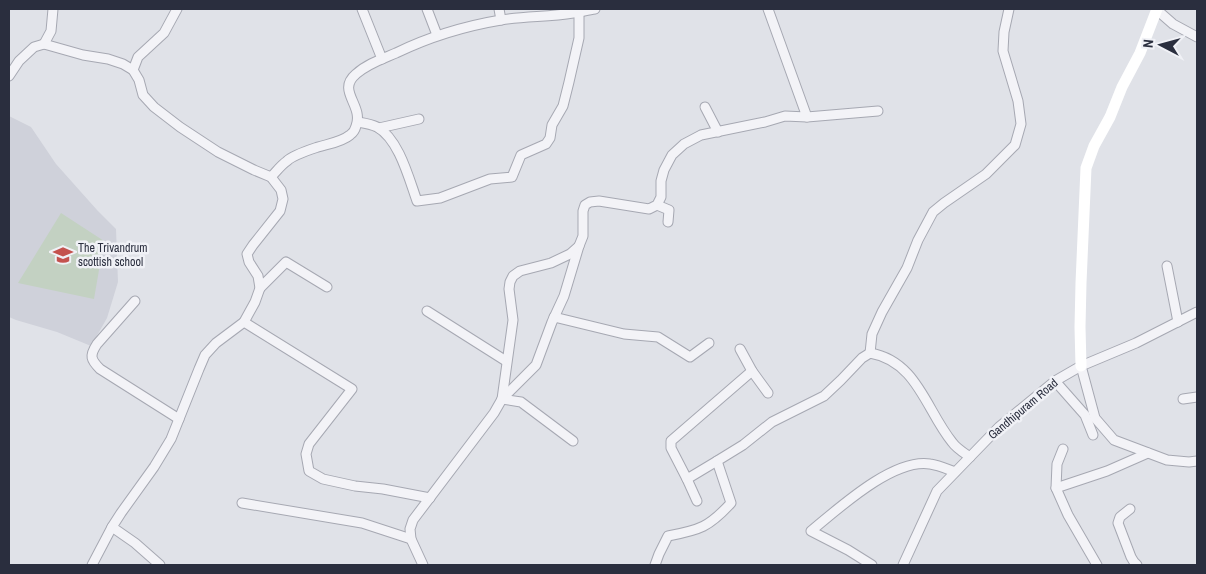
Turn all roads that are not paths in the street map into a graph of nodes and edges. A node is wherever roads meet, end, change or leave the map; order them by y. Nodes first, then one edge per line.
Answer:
1 (52, 9) edge
2 (177, 9) edge
3 (362, 9) edge
4 (427, 9) edge
5 (499, 9) edge
6 (595, 9) edge
7 (768, 9) edge
8 (1009, 9) edge
9 (1157, 9) edge
10 (579, 12) junction
11 (501, 20) junction
12 (437, 36) junction
13 (1197, 37) edge
14 (44, 44) junction
15 (382, 59) junction
16 (133, 70) junction
17 (9, 76) edge
18 (705, 107) dead end
19 (878, 112) dead end
20 (808, 117) junction
21 (419, 119) dead end
22 (358, 122) junction
23 (379, 128) junction
24 (718, 132) junction
25 (271, 177) junction
26 (657, 205) junction
27 (668, 222) dead end
28 (579, 246) junction
29 (1167, 266) dead end
30 (327, 287) dead end
31 (260, 288) junction
32 (135, 301) dead end
33 (427, 311) dead end
34 (1197, 312) edge
35 (554, 317) junction
36 (244, 322) junction
37 (1178, 322) junction
38 (710, 343) dead end
39 (740, 349) dead end
40 (870, 353) junction
41 (506, 361) junction
42 (1082, 366) junction
43 (752, 371) junction
44 (1055, 381) junction
45 (768, 393) dead end
46 (1197, 397) edge
47 (502, 399) junction
48 (1182, 399) dead end
49 (179, 419) junction
50 (1093, 435) dead end
51 (573, 441) dead end
52 (1063, 449) dead end
53 (1148, 453) junction
54 (970, 458) junction
55 (717, 460) junction
56 (1197, 461) edge
57 (956, 472) junction
58 (687, 479) junction
59 (1056, 488) junction
60 (430, 498) junction
61 (697, 501) dead end
62 (242, 503) dead end
63 (1130, 509) dead end
64 (112, 527) junction
65 (412, 539) junction
66 (92, 565) edge
67 (160, 565) edge
68 (423, 565) edge
69 (656, 565) edge
70 (872, 565) edge
71 (903, 565) edge
72 (1096, 565) edge
73 (1138, 565) edge

1 - 14 street
2 - 16 street
3 - 15 street
4 - 12 street
5 - 11 street
6 - 10 street
7 - 20 street
8 - 40 street
9 - 13 street
9 - 42 street
10 - 11 street
10 - 23 street
11 - 12 street
12 - 15 street
14 - 16 street
14 - 17 street
15 - 22 street
16 - 25 street
18 - 24 street
19 - 20 street
20 - 24 street
21 - 23 street
22 - 23 street
22 - 25 street
24 - 26 street
25 - 31 street
26 - 27 street
26 - 28 street
28 - 35 street
28 - 41 street
29 - 37 street
30 - 31 street
31 - 36 street
32 - 49 street
33 - 41 street
34 - 37 street, Gandhipuram Road
35 - 38 street
35 - 47 street
36 - 49 street
36 - 60 street
37 - 42 street, Gandhipuram Road
39 - 43 street
40 - 54 street
40 - 55 street
41 - 47 street
42 - 44 street, Gandhipuram Road
42 - 53 street
43 - 45 street
43 - 58 street
44 - 50 street
44 - 54 street, Gandhipuram Road
46 - 48 street
47 - 51 street
47 - 60 street
49 - 64 street
52 - 59 street
53 - 56 street
53 - 59 street
54 - 57 street, Gandhipuram Road
55 - 58 street
55 - 69 street
57 - 70 street
57 - 71 street, Gandhipuram Road
58 - 61 street
59 - 72 street
60 - 65 street
62 - 65 street
63 - 73 street
64 - 66 street
64 - 67 street
65 - 68 street

